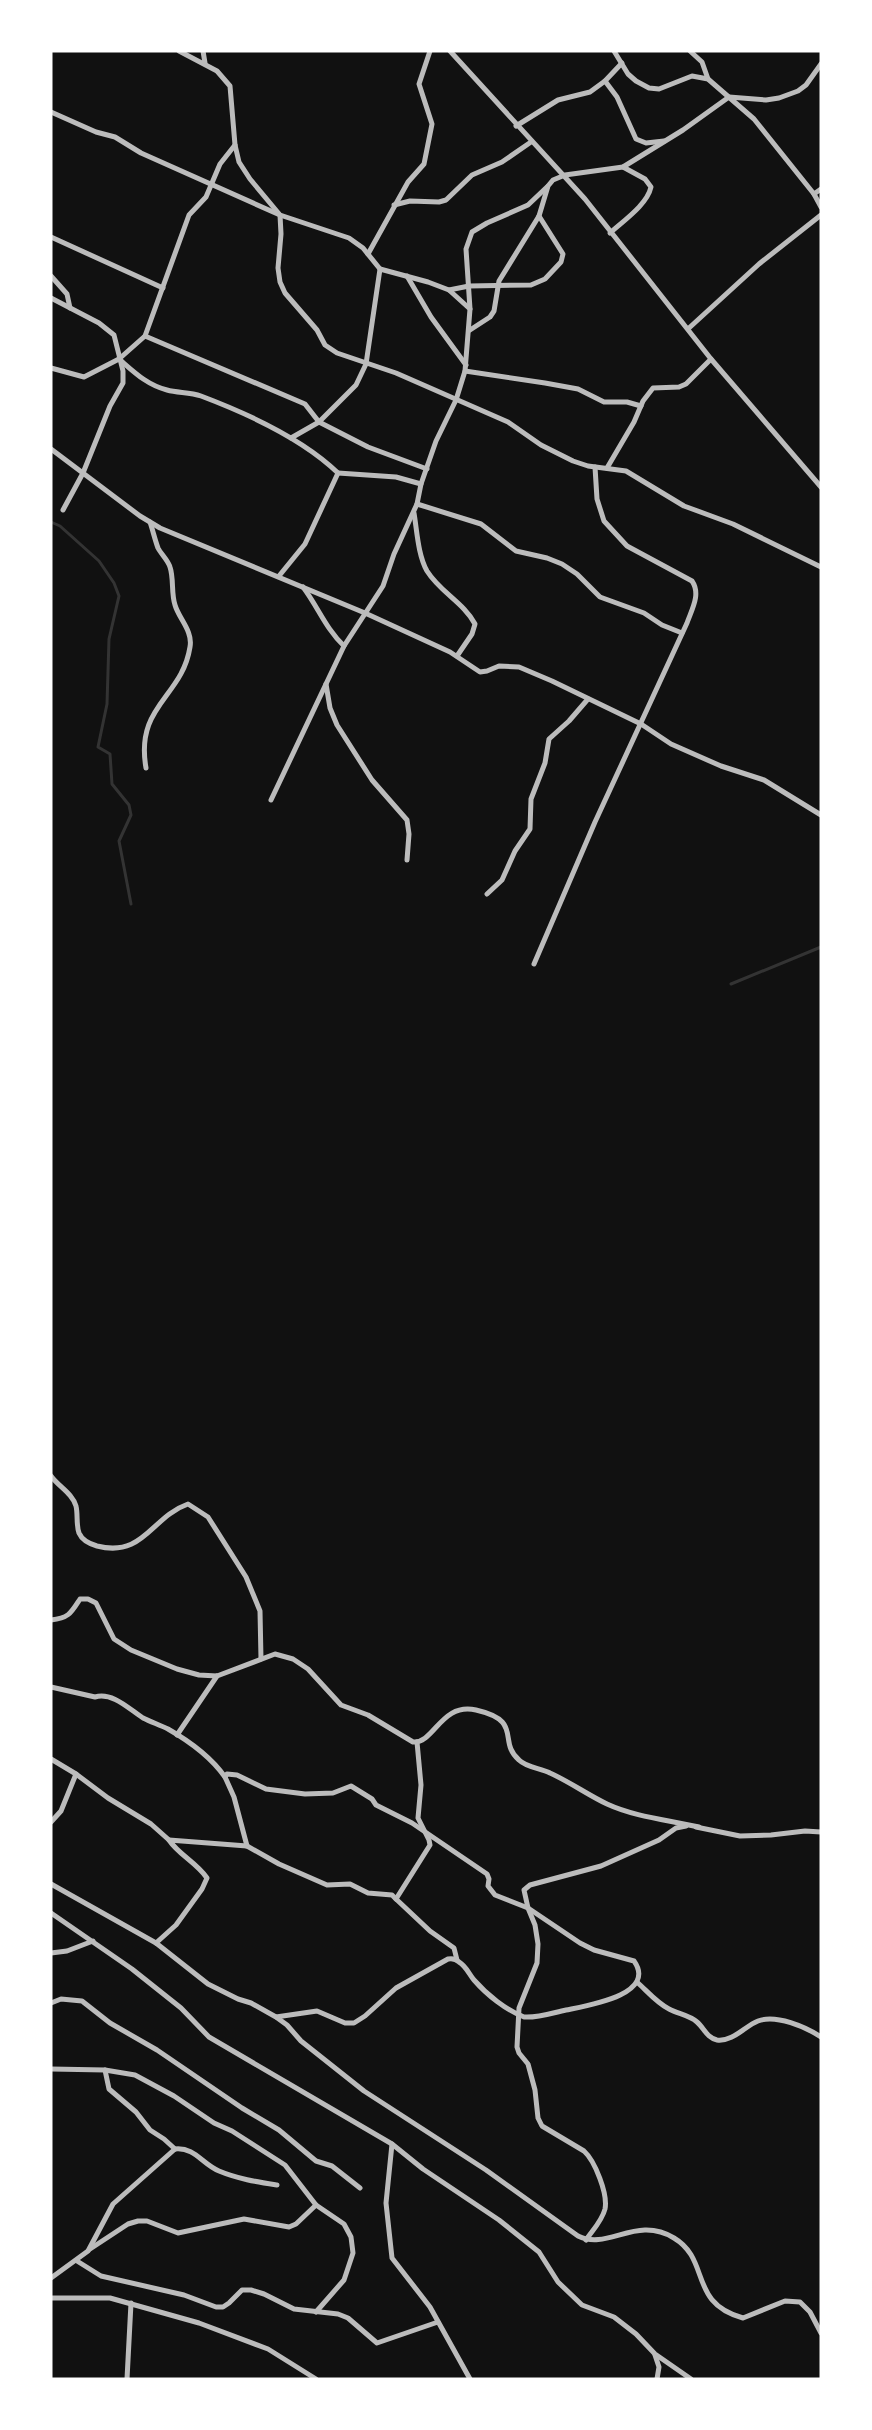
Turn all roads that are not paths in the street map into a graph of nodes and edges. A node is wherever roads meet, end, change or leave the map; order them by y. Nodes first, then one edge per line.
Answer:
1 (179, 51) edge
2 (203, 51) edge
3 (430, 51) edge
4 (450, 51) edge
5 (614, 51) edge
6 (690, 51) edge
7 (205, 63) junction
8 (622, 63) junction
9 (821, 64) edge
10 (708, 79) junction
11 (605, 81) junction
12 (730, 97) junction
13 (51, 112) edge
14 (516, 126) junction
15 (665, 141) junction
16 (531, 142) junction
17 (235, 145) junction
18 (623, 167) junction
19 (565, 175) junction
20 (210, 183) junction
21 (548, 186) junction
22 (821, 189) edge
23 (814, 194) junction
24 (393, 205) junction
25 (821, 207) edge
26 (280, 215) junction
27 (821, 215) edge
28 (539, 216) junction
29 (610, 233) junction
30 (51, 237) edge
31 (368, 254) junction
32 (380, 269) junction
33 (51, 276) edge
34 (407, 276) junction
35 (499, 285) junction
36 (468, 286) junction
37 (163, 288) junction
38 (449, 290) junction
39 (51, 298) edge
40 (70, 308) junction
41 (470, 310) junction
42 (688, 328) junction
43 (470, 330) junction
44 (145, 336) junction
45 (711, 358) junction
46 (119, 359) junction
47 (366, 364) junction
48 (51, 368) edge
49 (466, 368) junction
50 (456, 400) junction
51 (641, 406) junction
52 (319, 422) junction
53 (291, 438) junction
54 (51, 449) edge
55 (596, 467) junction
56 (606, 468) junction
57 (427, 469) junction
58 (338, 472) junction
59 (83, 473) junction
60 (421, 484) junction
61 (821, 488) edge
62 (417, 504) junction
63 (63, 510) dead end
64 (413, 512) junction
65 (150, 522) junction
66 (821, 567) edge
67 (279, 576) junction
68 (303, 586) junction
69 (365, 613) junction
70 (682, 633) junction
71 (344, 646) junction
72 (457, 656) junction
73 (326, 683) junction
74 (588, 699) junction
75 (641, 724) junction
76 (146, 768) dead end
77 (271, 800) dead end
78 (821, 816) edge
79 (407, 860) dead end
80 (487, 894) dead end
81 (534, 964) dead end
82 (51, 1476) edge
83 (51, 1620) edge
84 (261, 1659) junction
85 (217, 1676) junction
86 (51, 1686) edge
87 (177, 1735) junction
88 (417, 1742) junction
89 (51, 1760) edge
90 (76, 1774) junction
91 (225, 1777) junction
92 (51, 1822) edge
93 (699, 1827) junction
94 (425, 1832) junction
95 (821, 1832) edge
96 (169, 1840) junction
97 (247, 1846) junction
98 (51, 1884) edge
99 (396, 1899) junction
100 (528, 1908) junction
101 (51, 1914) edge
102 (93, 1941) junction
103 (156, 1943) junction
104 (51, 1953) edge
105 (457, 1960) junction
106 (637, 1982) junction
107 (51, 2003) edge
108 (518, 2015) junction
109 (276, 2017) junction
110 (821, 2037) edge
111 (51, 2069) edge
112 (105, 2070) junction
113 (392, 2144) junction
114 (175, 2149) junction
115 (277, 2185) dead end
116 (360, 2188) dead end
117 (316, 2204) junction
118 (586, 2240) junction
119 (88, 2251) junction
120 (77, 2261) junction
121 (51, 2278) edge
122 (51, 2298) edge
123 (132, 2303) junction
124 (316, 2312) junction
125 (438, 2322) junction
126 (821, 2333) edge
127 (655, 2354) junction
128 (127, 2379) edge
129 (316, 2379) edge
130 (470, 2379) edge
131 (657, 2379) edge
132 (691, 2379) edge

1 - 7 street
2 - 7 street
3 - 24 street
4 - 14 street
5 - 8 street
6 - 10 street
7 - 17 street
8 - 10 street
8 - 11 street
9 - 12 street
10 - 12 street
11 - 14 street
11 - 15 street
12 - 15 street
12 - 23 street
13 - 20 street
14 - 16 street
15 - 18 street
16 - 19 street
16 - 24 street
17 - 20 street
17 - 26 street
18 - 19 street
18 - 29 street
19 - 21 street
19 - 29 street
20 - 26 street
20 - 37 street
21 - 28 street
21 - 36 street
22 - 23 street
23 - 25 street
24 - 31 street
26 - 31 street
26 - 47 street
27 - 42 street
28 - 35 street
28 - 35 street
29 - 42 street
30 - 37 street
31 - 32 street
32 - 34 street
32 - 47 street
33 - 40 street
34 - 38 street
34 - 49 street
35 - 36 street
35 - 43 street
36 - 38 street
36 - 41 street
37 - 44 street
38 - 41 street
39 - 40 street
40 - 46 street
41 - 43 street
42 - 45 street
43 - 49 street
44 - 46 street
44 - 52 street
45 - 51 street
45 - 61 street
46 - 48 street
46 - 53 street
46 - 59 street
47 - 50 street
47 - 52 street
49 - 50 street
49 - 51 street
50 - 55 street
50 - 57 street
51 - 56 street
52 - 53 street
52 - 57 street
53 - 58 street
54 - 59 street
55 - 56 street
55 - 70 street
56 - 66 street
57 - 60 street
58 - 60 street
58 - 67 street
59 - 63 street
59 - 65 street
60 - 62 street
62 - 64 street
62 - 70 street
64 - 69 street
64 - 72 street
65 - 67 street
65 - 76 street
67 - 68 street
68 - 69 street
68 - 71 street
69 - 71 street
69 - 72 street
70 - 75 street
71 - 73 street
72 - 74 street
73 - 77 street
73 - 79 street
74 - 75 street
74 - 80 street
75 - 78 street
75 - 81 street
82 - 84 street
83 - 85 street
84 - 85 street
84 - 88 street
85 - 87 street
86 - 87 street
87 - 91 street
88 - 93 street
88 - 94 street
89 - 90 street
90 - 92 street
90 - 96 street
91 - 94 street
91 - 97 street
93 - 95 street
93 - 100 street
94 - 99 street
94 - 100 street
96 - 97 street
96 - 103 street
97 - 99 street
98 - 103 street
99 - 105 street
100 - 106 street
100 - 108 street
101 - 102 street
102 - 104 street
102 - 113 street
103 - 109 street
105 - 108 street
105 - 109 street
106 - 108 street
106 - 110 street
107 - 116 street
108 - 118 street
109 - 118 street
111 - 112 street
112 - 114 street
112 - 117 street
113 - 125 street
113 - 127 street
114 - 115 street
114 - 119 street
117 - 119 street
117 - 124 street
118 - 126 street
119 - 120 street
120 - 121 street
120 - 124 street
122 - 123 street
123 - 128 street
123 - 129 street
124 - 125 street
125 - 130 street
127 - 131 street
127 - 132 street

